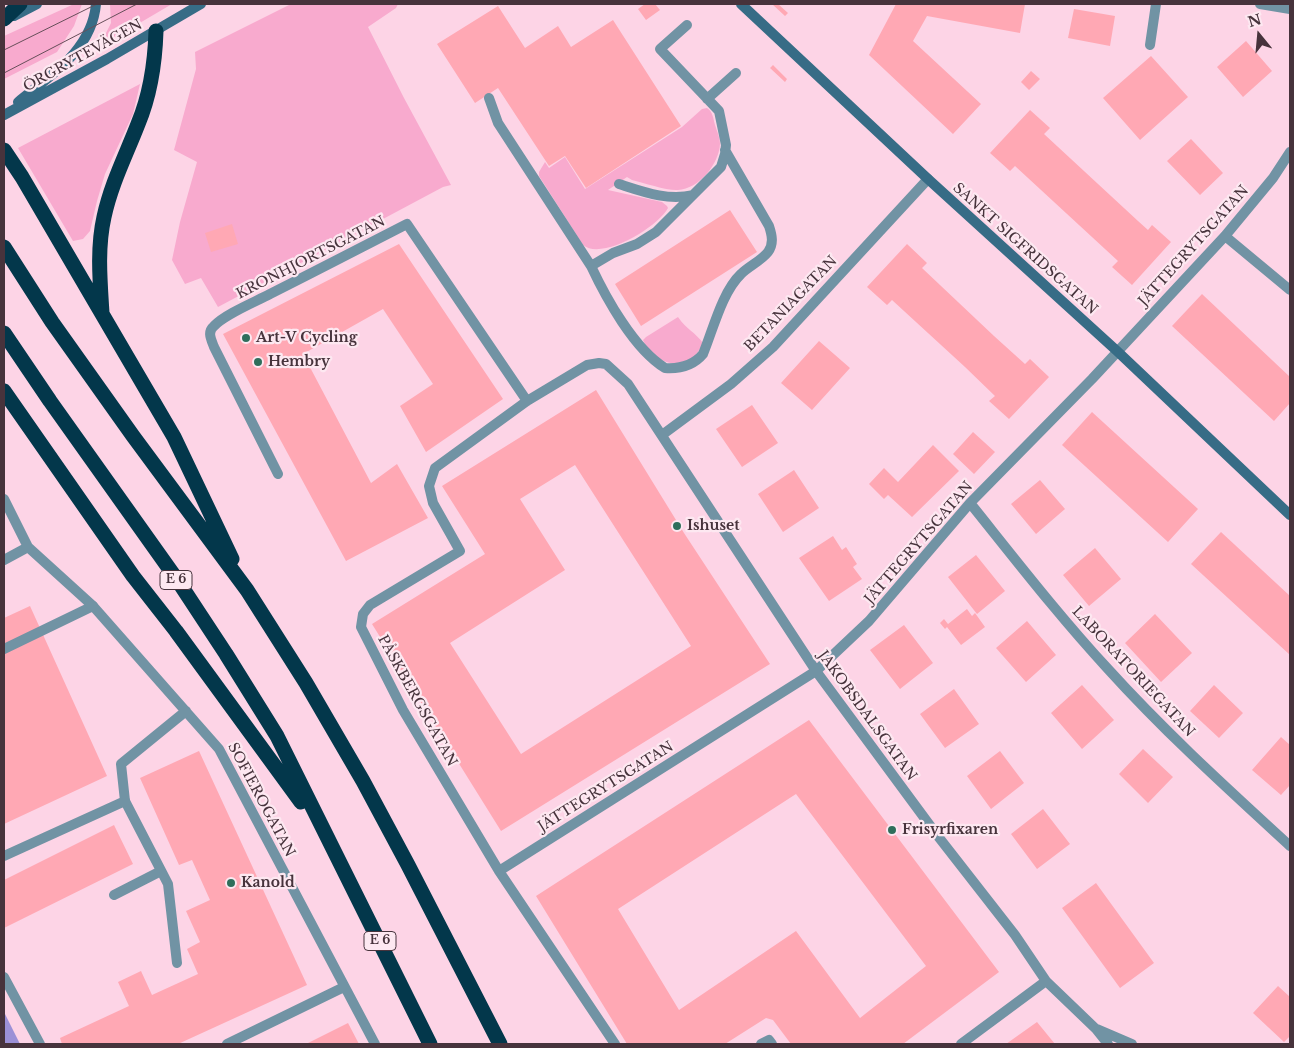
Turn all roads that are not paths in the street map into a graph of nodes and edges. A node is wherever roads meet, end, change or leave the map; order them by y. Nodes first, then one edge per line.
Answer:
1 (20, 4) edge
2 (37, 4) edge
3 (96, 4) edge
4 (200, 4) edge
5 (741, 4) edge
6 (1156, 4) edge
7 (1260, 4) edge
8 (1290, 10) edge
9 (4, 20) edge
10 (686, 25) dead end
11 (156, 31) junction
12 (1150, 45) dead end
13 (736, 73) dead end
14 (488, 98) dead end
15 (707, 99) junction
16 (4, 115) edge
17 (4, 150) edge
18 (726, 150) junction
19 (1290, 152) edge
20 (928, 179) junction
21 (619, 184) dead end
22 (694, 194) junction
23 (1225, 236) junction
24 (4, 247) edge
25 (591, 266) junction
26 (1290, 290) edge
27 (103, 317) junction
28 (4, 333) edge
29 (1117, 351) junction
30 (628, 384) joint
31 (4, 390) edge
32 (527, 401) junction
33 (662, 435) junction
34 (278, 474) dead end
35 (4, 499) edge
36 (970, 503) junction
37 (1290, 515) edge
38 (28, 547) junction
39 (4, 560) edge
40 (247, 590) junction
41 (92, 606) junction
42 (4, 649) edge
43 (816, 671) junction
44 (186, 711) junction
45 (125, 801) junction
46 (328, 840) junction
47 (1290, 846) edge
48 (4, 856) edge
49 (500, 870) junction
50 (161, 871) junction
51 (114, 895) dead end
52 (177, 963) dead end
53 (4, 978) edge
54 (1046, 981) junction
55 (344, 987) junction
56 (1096, 1028) junction
57 (40, 1044) edge
58 (227, 1044) edge
59 (374, 1044) edge
60 (430, 1044) edge
61 (500, 1044) edge
62 (615, 1044) edge
63 (761, 1044) edge
64 (772, 1044) edge
65 (961, 1044) edge
66 (1108, 1044) edge
67 (1132, 1044) edge

1 - 9 highway
2 - 9 street
3 - 16 street
4 - 11 street, ÖRGRYTEVÄGEN
5 - 20 street, SANKT SIGFRIDSGATAN
6 - 12 street
7 - 8 street
10 - 15 street
11 - 16 street, ÖRGRYTEVÄGEN
11 - 27 highway
13 - 15 street
14 - 25 street
15 - 18 street
17 - 27 highway
18 - 22 street
18 - 25 street
19 - 23 street, JÄTTEGRYTSGATAN
20 - 29 street, SANKT SIGFRIDSGATAN
20 - 33 street, BETANIAGATAN
21 - 22 street
22 - 25 street
23 - 26 street
23 - 29 street, JÄTTEGRYTSGATAN
24 - 40 highway
27 - 40 highway
28 - 46 highway, E 6
29 - 36 street, JÄTTEGRYTSGATAN
29 - 37 street, SANKT SIGFRIDSGATAN
30 - 32 street, PÅSKBERGSGATAN
30 - 33 street, JAKOBSDALSGATAN
31 - 46 highway
32 - 34 street, KRONHJORTSGATAN
32 - 49 street, PÅSKBERGSGATAN
33 - 43 street, JAKOBSDALSGATAN
35 - 38 street, SOFIEROGATAN
36 - 43 street, JÄTTEGRYTSGATAN
36 - 47 street, LABORATORIEGATAN
38 - 39 street
38 - 41 street, SOFIEROGATAN
40 - 61 highway
41 - 42 street
41 - 44 street, SOFIEROGATAN
43 - 49 street, JÄTTEGRYTSGATAN
43 - 54 street, JAKOBSDALSGATAN
44 - 45 street
44 - 55 street, SOFIEROGATAN
45 - 48 street
45 - 50 street
46 - 60 highway, E 6
49 - 62 street, PÅSKBERGSGATAN
50 - 51 street
50 - 52 street
53 - 57 street
54 - 56 street, JAKOBSDALSGATAN
54 - 65 street
55 - 58 street
55 - 59 street, SOFIEROGATAN
56 - 66 street, JAKOBSDALSGATAN
56 - 67 street
63 - 64 street

